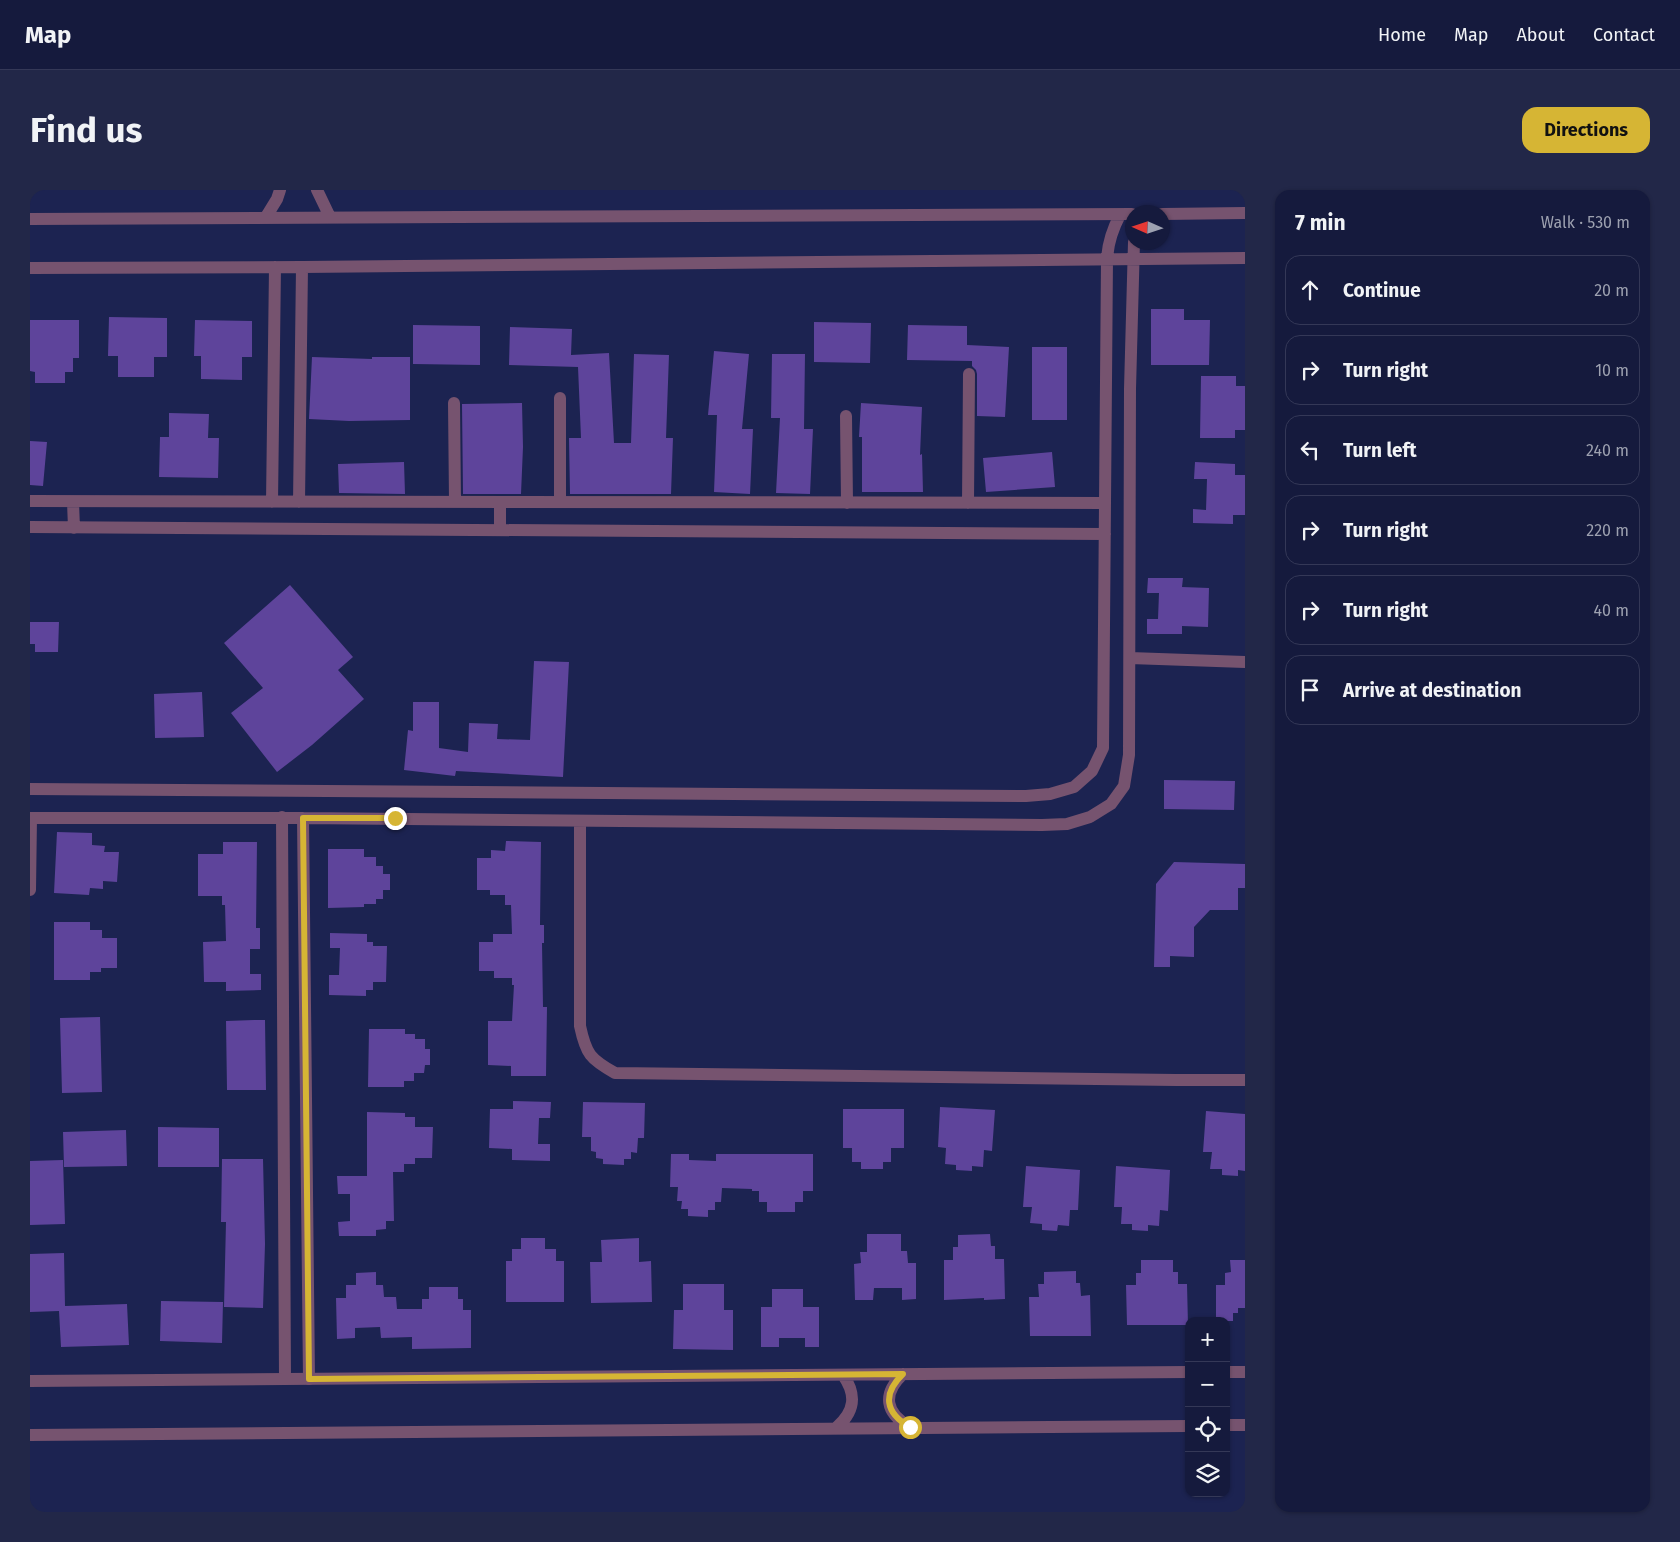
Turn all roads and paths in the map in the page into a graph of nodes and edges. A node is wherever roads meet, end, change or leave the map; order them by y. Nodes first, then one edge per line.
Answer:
1 (280, 190) edge
2 (317, 190) edge
3 (1245, 213) edge
4 (1170, 214) edge
5 (1125, 215) edge
6 (1125, 216) edge
7 (266, 217) junction
8 (330, 217) junction
9 (30, 219) edge
10 (1134, 250) edge
11 (1245, 258) edge
12 (1107, 259) junction
13 (1133, 260) junction
14 (275, 267) junction
15 (302, 267) junction
16 (30, 268) edge
17 (969, 374) dead end
18 (560, 398) dead end
19 (454, 403) dead end
20 (846, 416) dead end
21 (30, 502) edge
22 (73, 502) junction
23 (272, 502) junction
24 (299, 502) junction
25 (455, 502) junction
26 (500, 502) junction
27 (560, 502) junction
28 (847, 502) junction
29 (968, 503) junction
30 (1105, 503) junction
31 (30, 527) edge
32 (74, 528) junction
33 (500, 530) junction
34 (1105, 534) junction
35 (1130, 658) junction
36 (1245, 662) edge
37 (30, 789) edge
38 (282, 817) junction
39 (30, 818) edge
40 (303, 818) junction
41 (580, 821) junction
42 (30, 890) edge
43 (1245, 1080) edge
44 (1185, 1372) edge
45 (1230, 1372) edge
46 (1245, 1372) edge
47 (903, 1374) junction
48 (843, 1375) junction
49 (285, 1379) junction
50 (309, 1379) junction
51 (30, 1381) edge
52 (1230, 1425) edge
53 (1245, 1425) edge
54 (1185, 1426) edge
55 (837, 1427) junction
56 (910, 1427) junction
57 (30, 1435) edge

1 - 7 street
2 - 8 street
3 - 4 street
5 - 8 street
6 - 12 street
7 - 8 street
7 - 9 street
10 - 13 street
11 - 13 street
12 - 13 street
12 - 15 street
12 - 30 street
13 - 35 street
14 - 15 street
14 - 16 street
14 - 23 street
15 - 24 street
17 - 29 street
18 - 27 street
19 - 25 street
20 - 28 street
21 - 22 street
22 - 23 street
22 - 32 street
23 - 24 street
24 - 25 street
25 - 26 street
26 - 27 street
26 - 33 street
27 - 28 street
28 - 29 street
29 - 30 street
30 - 34 street
31 - 32 street
32 - 33 street
33 - 34 street
34 - 37 street
35 - 36 street
35 - 41 street
38 - 39 street
38 - 40 street
38 - 49 street
39 - 42 street
40 - 41 street
40 - 50 street
41 - 43 street
44 - 47 street
45 - 46 street
47 - 48 street
47 - 56 street
48 - 50 street
48 - 55 street
49 - 50 street
49 - 51 street
52 - 53 street
54 - 56 street
55 - 56 street
55 - 57 street

